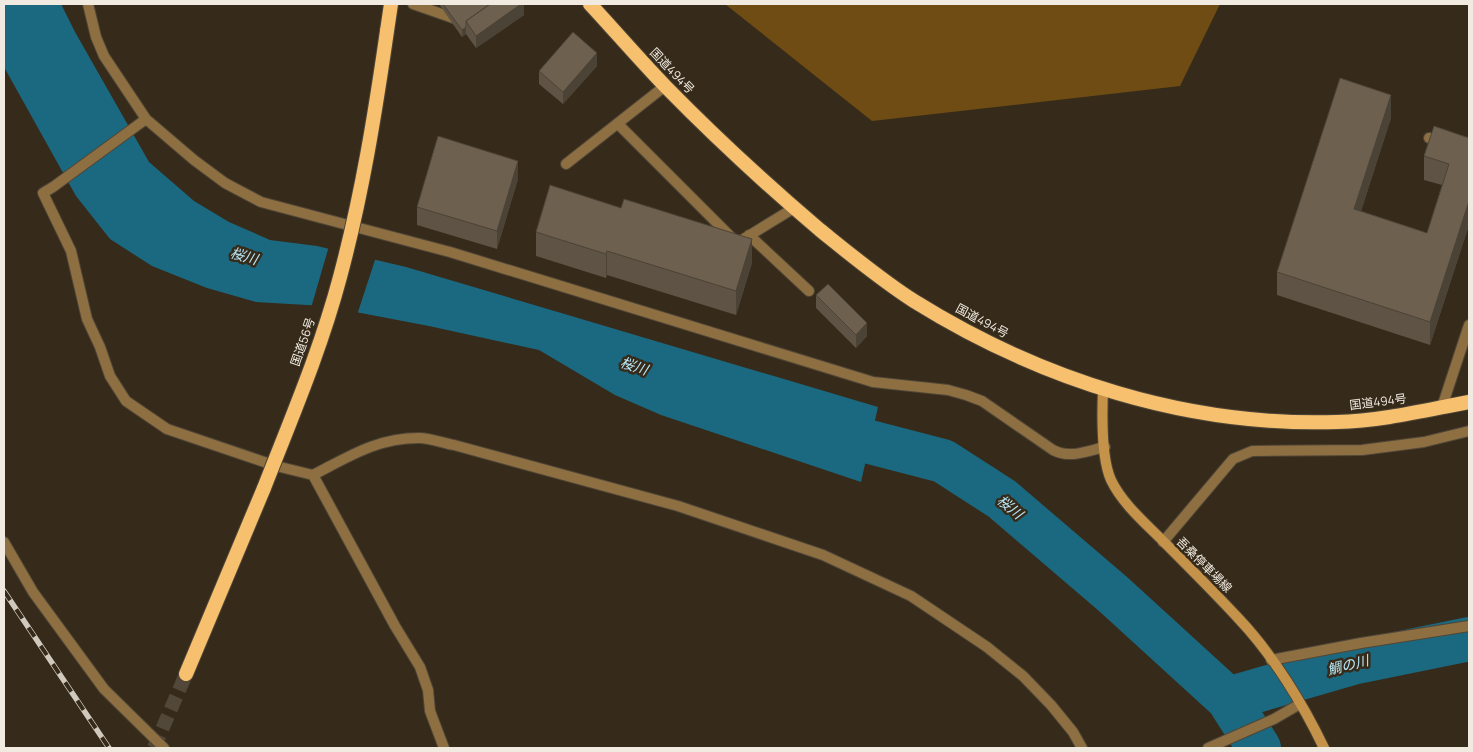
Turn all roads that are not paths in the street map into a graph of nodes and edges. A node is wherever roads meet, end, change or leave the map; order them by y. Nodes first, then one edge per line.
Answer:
1 (88, 4) edge
2 (391, 4) edge
3 (413, 4) edge
4 (590, 4) edge
5 (470, 13) edge
6 (665, 86) junction
7 (146, 119) junction
8 (618, 124) junction
9 (1428, 138) edge
10 (1469, 143) edge
11 (566, 164) dead end
12 (794, 208) junction
13 (749, 235) junction
14 (809, 292) dead end
15 (1469, 325) edge
16 (1103, 390) junction
17 (1469, 402) edge
18 (1442, 407) junction
19 (1469, 431) edge
20 (1105, 447) junction
21 (313, 475) junction
22 (4, 542) edge
23 (1163, 542) junction
24 (1469, 626) edge
25 (1274, 664) junction
26 (186, 674) tunnel mouth
27 (1300, 704) junction
28 (164, 748) edge
29 (444, 748) edge
30 (1082, 748) edge
31 (1208, 748) edge
32 (1324, 748) edge

1 - 7 street
2 - 26 highway, 国道56号, bridge
3 - 5 street
4 - 6 highway, 国道494号
6 - 8 street
6 - 12 highway, 国道494号
7 - 20 street
7 - 21 street
8 - 11 street
8 - 13 street
9 - 10 street
12 - 13 street
12 - 16 highway, 国道494号
13 - 14 street
15 - 18 street
16 - 18 highway, 国道494号
16 - 20 main road, 吾桑停車場線
17 - 18 highway, 国道494号
19 - 23 street
20 - 23 main road, 吾桑停車場線
21 - 29 street
21 - 30 street
22 - 28 street
23 - 25 main road, 吾桑停車場線
24 - 25 street
25 - 27 main road, 吾桑停車場線
27 - 31 street
27 - 32 main road, 吾桑停車場線

